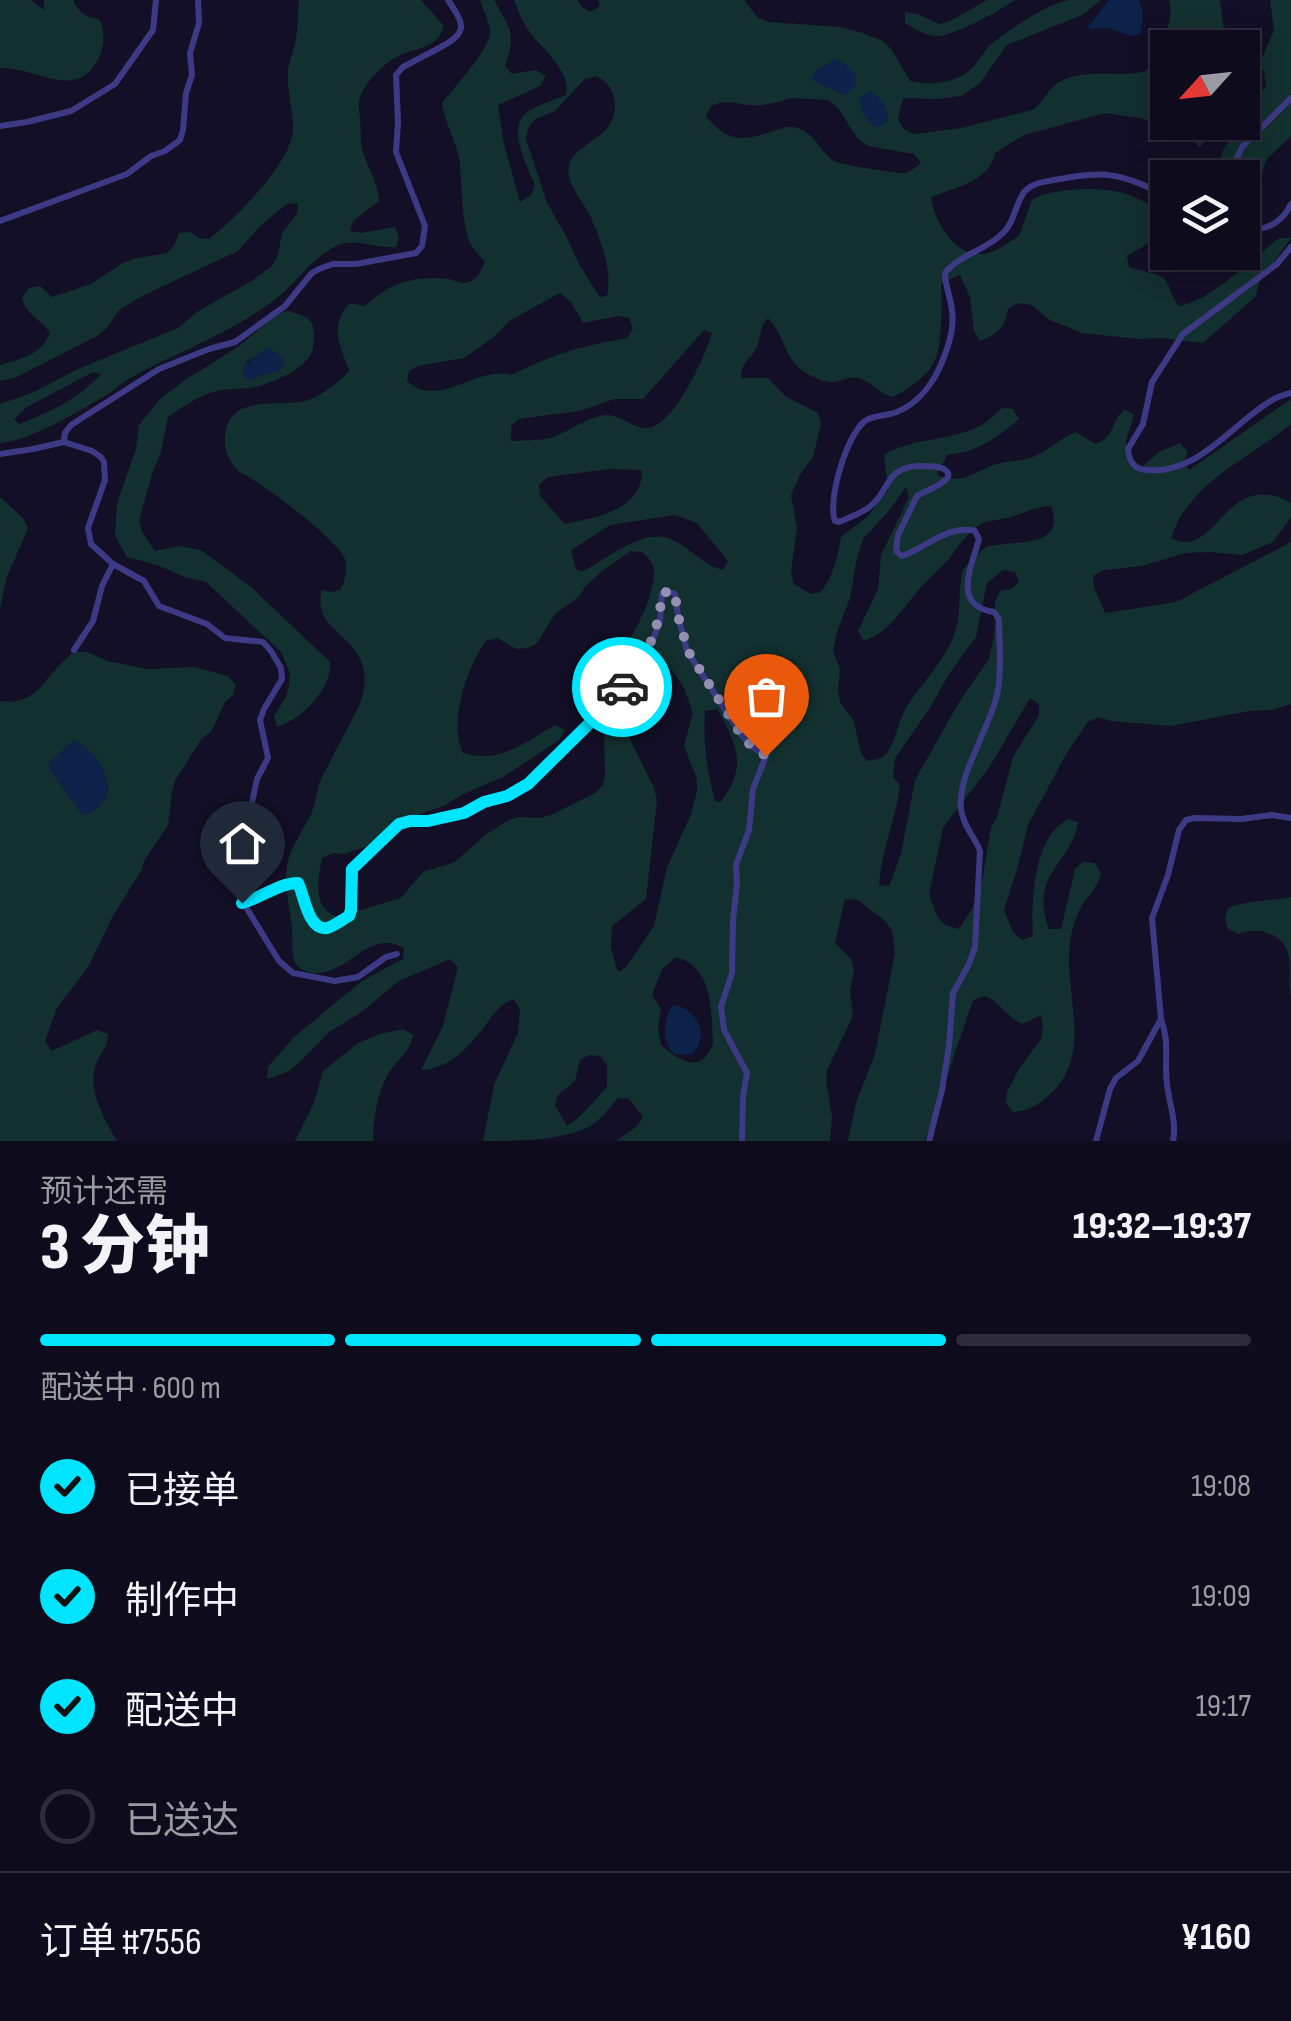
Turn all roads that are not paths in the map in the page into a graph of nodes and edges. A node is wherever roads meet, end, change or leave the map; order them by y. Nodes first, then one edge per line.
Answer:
1 (156, 0) edge
2 (198, 0) edge
3 (448, 0) edge
4 (1291, 98) edge
5 (0, 126) edge
6 (1236, 160) edge
7 (1150, 188) edge
8 (1291, 204) edge
9 (0, 221) edge
10 (1260, 229) edge
11 (1291, 248) edge
12 (1291, 392) edge
13 (64, 442) junction
14 (0, 454) edge
15 (114, 564) junction
16 (74, 650) dead end
17 (1291, 818) edge
18 (242, 903) junction
19 (396, 954) dead end
20 (1160, 1019) junction
21 (742, 1141) edge
22 (929, 1141) edge
23 (1096, 1141) edge
24 (1172, 1141) edge

1 - 5 street
2 - 9 street
3 - 13 street
4 - 6 street
7 - 22 street
8 - 10 street
11 - 12 street
13 - 14 street
13 - 15 street
15 - 16 street
15 - 18 street
17 - 20 street
18 - 19 street
18 - 21 street
20 - 23 street
20 - 24 street

